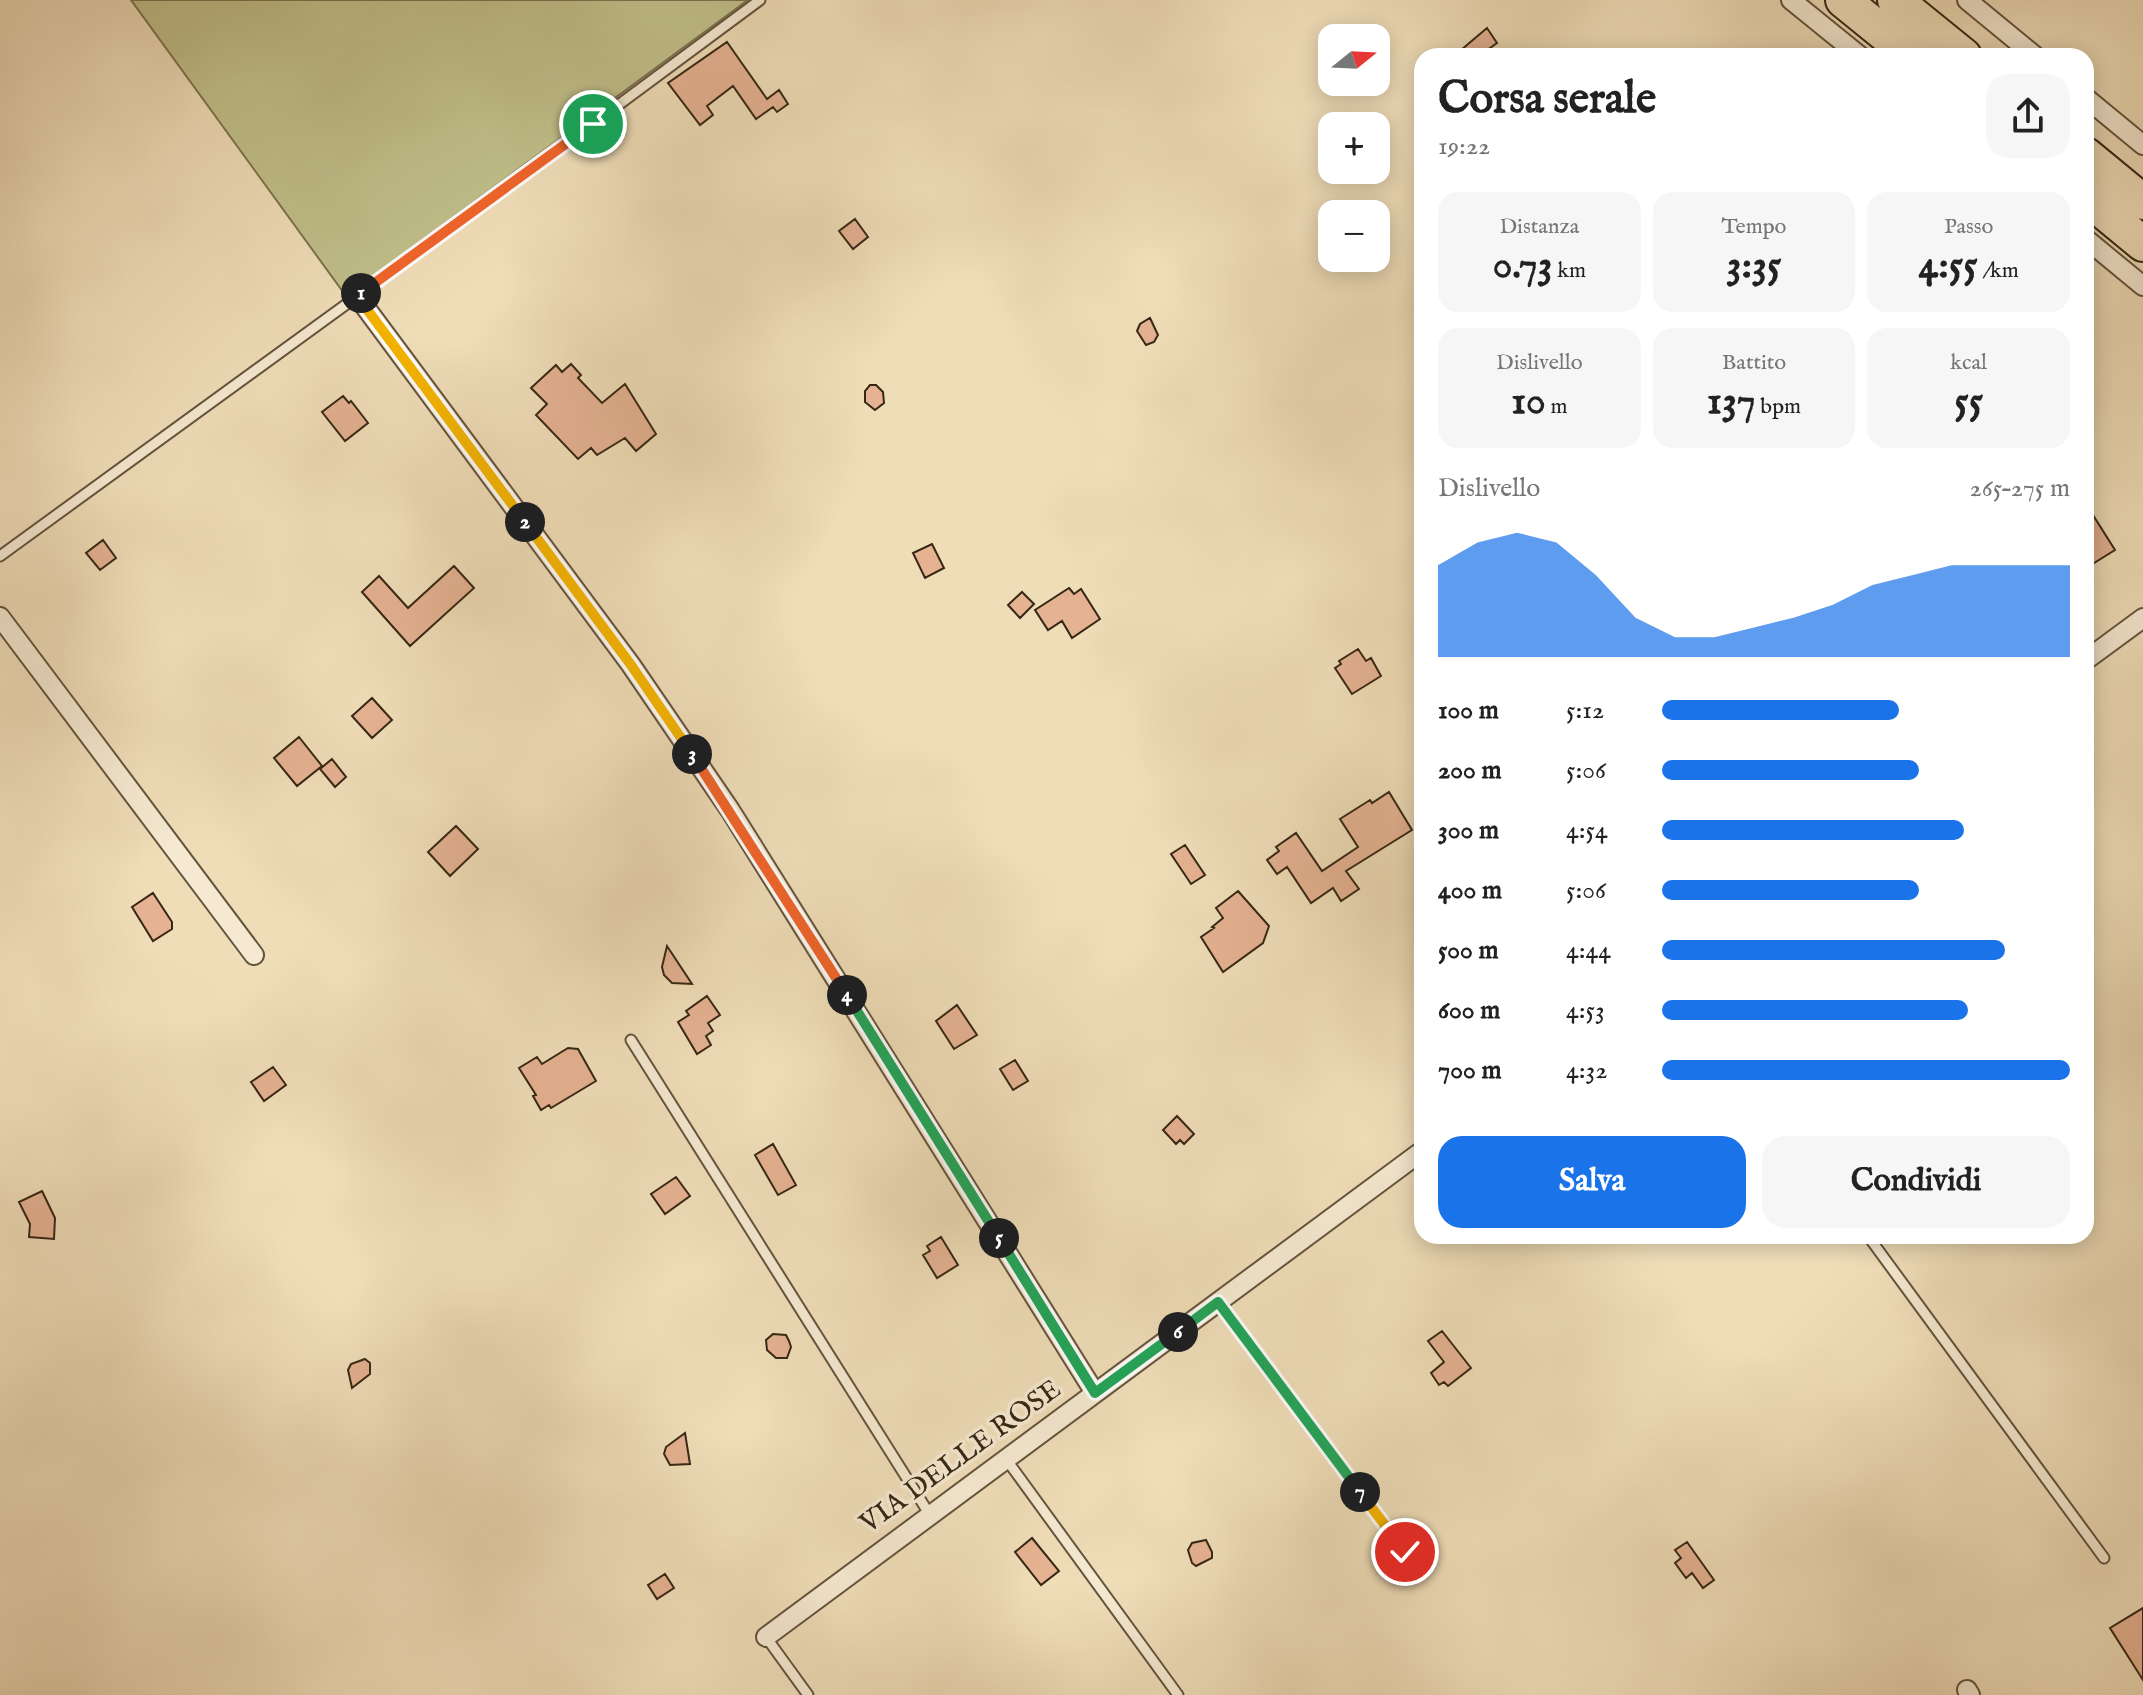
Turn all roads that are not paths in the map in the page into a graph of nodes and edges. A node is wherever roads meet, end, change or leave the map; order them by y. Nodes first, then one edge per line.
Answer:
1 (760, 0) edge
2 (1791, 0) edge
3 (1843, 0) edge
4 (1895, 0) edge
5 (1967, 0) edge
6 (1850, 48) edge
7 (1902, 48) edge
8 (1954, 48) edge
9 (2025, 48) edge
10 (2094, 105) edge
11 (2143, 145) edge
12 (2094, 162) edge
13 (2143, 202) edge
14 (2094, 204) edge
15 (2143, 244) edge
16 (2094, 246) edge
17 (2143, 286) edge
18 (357, 296) junction
19 (0, 556) edge
20 (0, 617) edge
21 (2143, 618) edge
22 (2094, 654) edge
23 (254, 955) dead end
24 (631, 1040) dead end
25 (1414, 1157) edge
26 (1874, 1244) edge
27 (1218, 1302) junction
28 (1095, 1393) junction
29 (1006, 1459) junction
30 (930, 1515) junction
31 (1405, 1552) dead end
32 (2104, 1558) dead end
33 (766, 1637) joint
34 (808, 1695) edge
35 (1178, 1695) edge

1 - 18 lane
2 - 6 street
3 - 7 highway
4 - 8 highway
5 - 9 street
10 - 11 street
12 - 13 highway
14 - 15 highway
16 - 17 street
18 - 19 lane
18 - 28 street
20 - 23 street
21 - 22 street
24 - 30 lane
25 - 27 street, VIA DELLE ROSE
26 - 32 lane
27 - 28 street, VIA DELLE ROSE
27 - 31 lane
28 - 29 street, VIA DELLE ROSE
29 - 30 street, VIA DELLE ROSE
29 - 35 lane
30 - 33 street, VIA DELLE ROSE
33 - 34 lane

